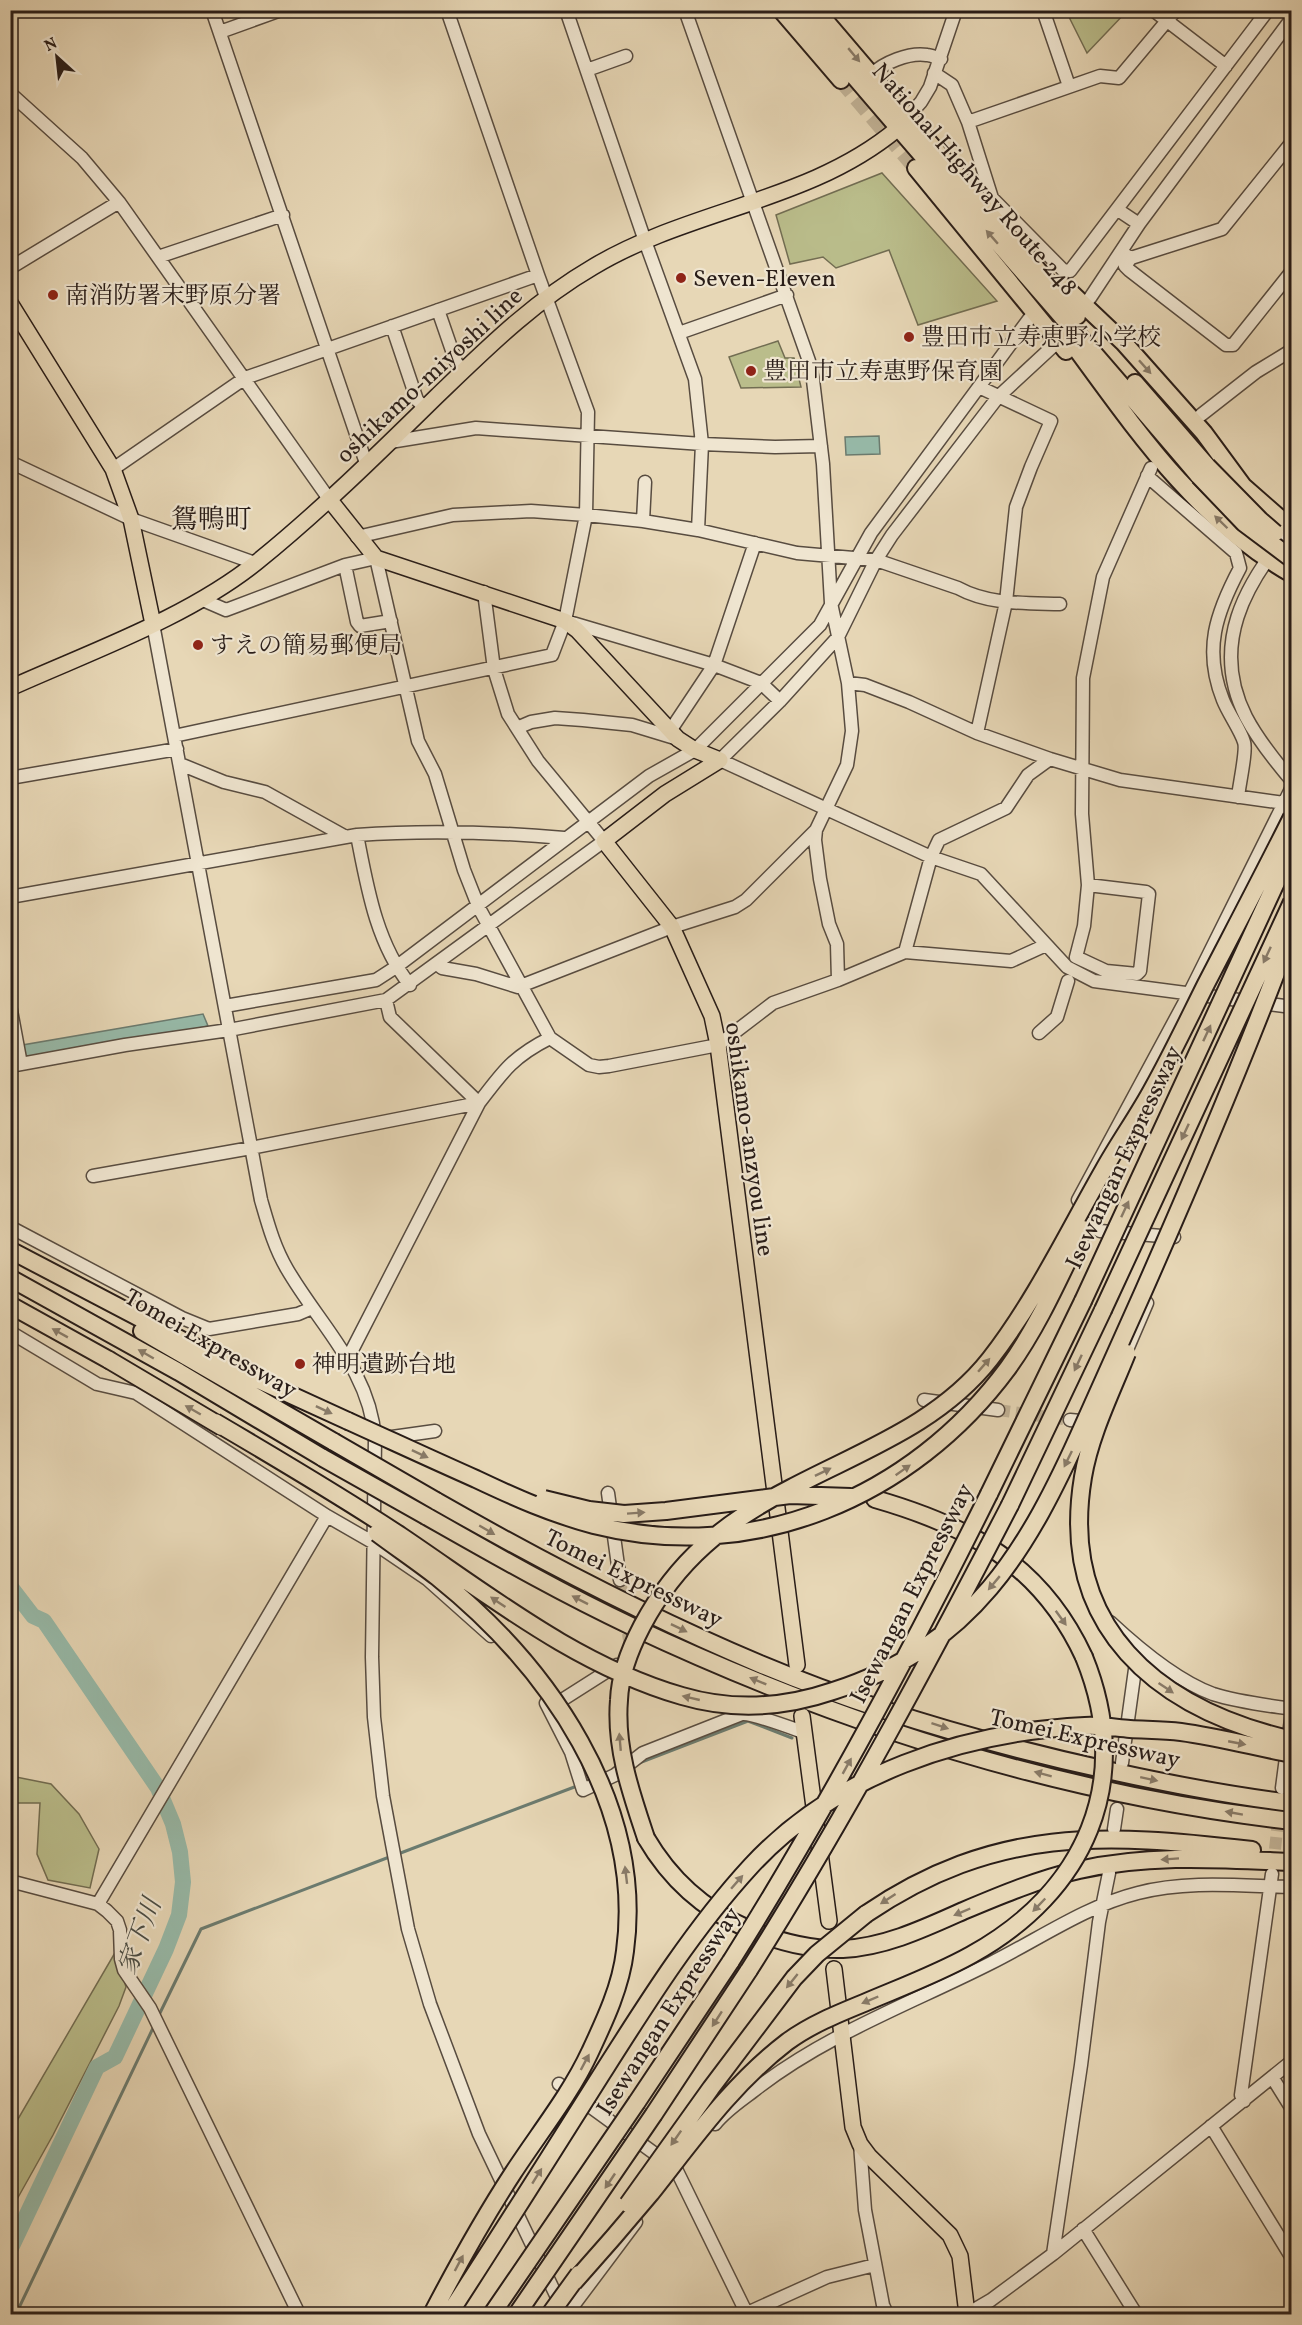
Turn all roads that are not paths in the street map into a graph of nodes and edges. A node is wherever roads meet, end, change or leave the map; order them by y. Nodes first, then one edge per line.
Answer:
1 (212, 10) edge
2 (281, 10) edge
3 (447, 10) edge
4 (566, 10) edge
5 (685, 10) edge
6 (782, 10) edge
7 (798, 10) edge
8 (816, 10) edge
9 (956, 10) edge
10 (1043, 10) edge
11 (1153, 10) edge
12 (1176, 10) edge
13 (1268, 10) edge
14 (1292, 18) edge
15 (1166, 21) junction
16 (220, 32) junction
17 (626, 56) dead end
18 (941, 59) junction
19 (1226, 66) junction
20 (586, 70) junction
21 (934, 73) junction
22 (871, 75) junction
23 (841, 80) tunnel mouth
24 (1069, 86) junction
25 (10, 93) edge
26 (902, 122) junction
27 (968, 122) junction
28 (1292, 142) edge
29 (916, 168) tunnel mouth
30 (987, 201) junction
31 (119, 202) junction
32 (754, 202) junction
33 (1118, 210) junction
34 (283, 214) junction
35 (1139, 224) junction
36 (645, 241) junction
37 (1120, 251) junction
38 (158, 257) junction
39 (1131, 258) junction
40 (10, 268) edge
41 (1292, 271) edge
42 (538, 275) junction
43 (787, 295) junction
44 (546, 297) junction
45 (10, 303) edge
46 (438, 310) junction
47 (1063, 310) junction
48 (1033, 318) junction
49 (392, 326) junction
50 (679, 333) junction
51 (327, 348) junction
52 (1292, 350) edge
53 (463, 371) junction
54 (245, 378) junction
55 (979, 387) junction
56 (998, 397) junction
57 (425, 408) junction
58 (1201, 415) dead end
59 (589, 437) junction
60 (390, 442) junction
61 (702, 444) junction
62 (821, 446) junction
63 (10, 462) edge
64 (366, 463) junction
65 (113, 469) junction
66 (1203, 471) junction
67 (645, 482) dead end
68 (329, 499) junction
69 (586, 515) junction
70 (131, 519) junction
71 (643, 521) junction
72 (1291, 528) edge
73 (698, 530) junction
74 (357, 537) junction
75 (755, 543) junction
76 (1292, 546) edge
77 (830, 556) junction
78 (858, 557) junction
79 (376, 558) junction
80 (1266, 559) junction
81 (1292, 559) edge
82 (876, 560) junction
83 (255, 563) junction
84 (345, 565) junction
85 (1292, 574) edge
86 (484, 592) junction
87 (203, 600) junction
88 (1006, 602) junction
89 (831, 603) junction
90 (1060, 604) dead end
91 (391, 621) junction
92 (564, 621) junction
93 (153, 624) junction
94 (838, 633) junction
95 (714, 665) junction
96 (494, 669) junction
97 (761, 683) junction
98 (848, 683) junction
99 (406, 686) junction
100 (10, 688) edge
101 (780, 701) junction
102 (517, 728) junction
103 (977, 733) junction
104 (674, 735) junction
105 (174, 736) junction
106 (177, 749) junction
107 (697, 751) junction
108 (717, 759) junction
109 (1050, 759) junction
110 (180, 764) junction
111 (1082, 769) junction
112 (10, 778) edge
113 (1292, 781) edge
114 (1292, 787) edge
115 (1238, 797) junction
116 (826, 810) junction
117 (1288, 810) edge
118 (588, 823) junction
119 (816, 831) junction
120 (454, 833) junction
121 (352, 836) junction
122 (564, 838) junction
123 (602, 839) junction
124 (1292, 848) edge
125 (931, 857) junction
126 (199, 863) junction
127 (1088, 885) junction
128 (10, 897) edge
129 (1292, 902) edge
130 (478, 906) junction
131 (487, 924) junction
132 (672, 927) junction
133 (1292, 931) edge
134 (1046, 945) junction
135 (905, 952) junction
136 (1292, 956) edge
137 (437, 964) junction
138 (396, 967) junction
139 (838, 980) junction
140 (1068, 981) dead end
141 (410, 984) junction
142 (522, 985) junction
143 (1189, 994) junction
144 (386, 1000) junction
145 (1271, 1004) junction
146 (10, 1005) edge
147 (225, 1007) junction
148 (1292, 1007) edge
149 (229, 1028) junction
150 (1038, 1033) dead end
151 (550, 1038) junction
152 (718, 1045) junction
153 (16, 1065) edge
154 (1153, 1088) junction
155 (479, 1103) junction
156 (251, 1148) junction
157 (93, 1176) dead end
158 (1178, 1214) junction
159 (10, 1227) edge
160 (1175, 1237) junction
161 (10, 1250) edge
162 (10, 1258) edge
163 (10, 1278) edge
164 (10, 1305) edge
165 (312, 1308) junction
166 (182, 1318) junction
167 (175, 1331) dead end
168 (10, 1332) edge
169 (348, 1358) junction
170 (924, 1400) dead end
171 (998, 1410) tunnel mouth
172 (1070, 1420) tunnel mouth
173 (214, 1422) junction
174 (1096, 1422) junction
175 (435, 1431) dead end
176 (375, 1439) junction
177 (457, 1471) junction
178 (608, 1493) dead end
179 (327, 1515) junction
180 (374, 1543) junction
181 (620, 1580) tunnel mouth
182 (1139, 1645) junction
183 (626, 1656) dead end
184 (797, 1665) dead end
185 (550, 1708) junction
186 (1292, 1711) edge
187 (803, 1724) joint
188 (1292, 1740) edge
189 (1292, 1754) edge
190 (1122, 1763) dead end
191 (1281, 1788) dead end
192 (1292, 1803) edge
193 (1117, 1809) dead end
194 (1292, 1821) edge
195 (1114, 1829) dead end
196 (1292, 1855) edge
197 (1292, 1862) edge
198 (1109, 1873) dead end
199 (1271, 1880) junction
200 (10, 1881) edge
201 (1292, 1887) edge
202 (98, 1904) junction
203 (1104, 1904) junction
204 (829, 1921) dead end
205 (834, 1969) dead end
206 (843, 2033) junction
207 (1292, 2061) edge
208 (1272, 2077) junction
209 (559, 2084) dead end
210 (1244, 2101) junction
211 (1292, 2109) edge
212 (1211, 2126) junction
213 (860, 2144) junction
214 (676, 2169) junction
215 (1083, 2229) junction
216 (1053, 2254) junction
217 (1292, 2258) edge
218 (875, 2265) junction
219 (574, 2282) junction
220 (299, 2314) edge
221 (432, 2314) edge
222 (449, 2314) edge
223 (492, 2314) edge
224 (517, 2314) edge
225 (550, 2314) edge
226 (566, 2314) edge
227 (746, 2314) edge
228 (887, 2314) edge
229 (967, 2314) edge
230 (1136, 2314) edge

1 - 16 street
2 - 16 street
3 - 42 street
4 - 20 street
5 - 32 street
6 - 23 highway
7 - 26 highway, National Highway Route 248
8 -> 22 highway, National Highway Route 248
9 - 18 street
10 - 24 street
11 - 15 street
12 - 15 street
13 - 19 street
14 - 35 street
15 - 19 street
15 - 24 street
16 - 34 street
17 - 20 street
18 - 21 street
18 - 22 street
19 - 33 street
20 - 36 street
21 - 26 street
21 - 27 street
22 - 26 highway, National Highway Route 248
24 - 27 street
25 - 31 street
26 - 30 highway, National Highway Route 248
26 - 32 main road, oshikamo-miyoshi line
47 -> 26 highway, National Highway Route 248
27 - 30 street
28 - 39 street
29 - 48 highway
30 - 33 street
30 - 47 highway, National Highway Route 248
31 - 38 street
31 - 40 street
32 - 36 main road, oshikamo-miyoshi line
32 - 43 street
33 - 35 street
34 - 38 street
34 - 51 street
35 - 37 street
36 - 44 main road, oshikamo-miyoshi line
36 - 50 street
37 - 39 street
37 - 47 street
38 - 54 street
39 - 41 street
42 - 44 street
42 - 46 street
43 - 50 street
43 - 62 street
44 - 53 main road, oshikamo-miyoshi line
44 - 59 street
45 - 65 main road
46 - 49 street
46 - 53 street
47 - 48 highway
47 - 56 street
47 - 66 highway, National Highway Route 248
47 -> 72 highway
80 -> 47 highway
48 - 55 street
49 - 51 street
49 - 57 street
50 - 61 street
51 - 54 street
51 - 64 street
52 - 58 street
53 - 57 main road, oshikamo-miyoshi line
54 - 65 street
54 - 68 street
55 - 56 street
55 - 78 street
56 - 82 street
56 - 88 street
57 - 60 main road, oshikamo-miyoshi line
59 - 60 street
59 - 61 street
59 - 69 street
60 - 64 main road, oshikamo-miyoshi line
61 - 62 street
61 - 73 street
62 - 77 street
63 - 70 street
64 - 68 main road, oshikamo-miyoshi line
65 - 70 main road
66 - 76 highway, National Highway Route 248, bridge
66 - 81 highway, National Highway Route 248, bridge
67 - 71 street
68 - 74 main road
68 - 83 main road, oshikamo-miyoshi line
69 - 71 street
69 - 74 street
69 - 92 street
70 - 83 street
70 - 93 main road
71 - 73 street
72 - 80 street
73 - 75 street
74 - 79 main road
75 - 77 street
75 - 95 street
77 - 78 street
77 - 89 street
78 - 82 street
78 - 89 street
79 - 84 street
79 - 86 main road
79 - 91 street
80 - 85 highway
80 - 113 street
82 - 88 street
82 - 94 street
83 - 87 main road, oshikamo-miyoshi line
84 - 87 street
84 - 91 street
86 - 92 main road
86 - 96 street
87 - 93 main road, oshikamo-miyoshi line
88 - 90 street
88 - 103 street
89 - 94 street
89 - 97 street
91 - 99 street
92 - 95 street
92 - 96 street
92 - 104 main road
93 - 100 main road, oshikamo-miyoshi line
93 - 105 street
94 - 98 street
94 - 101 street
95 - 97 street
95 - 104 street
96 - 99 street
96 - 102 street
97 - 101 street
97 - 107 street
98 - 103 street
98 - 116 street
99 - 105 street
99 - 120 street
101 - 108 street
102 - 104 street
102 - 118 street
103 - 109 street
104 - 107 main road
105 - 106 street
106 - 110 street
106 - 112 street
107 - 108 main road
107 - 118 street
108 - 116 street
108 - 123 main road
109 - 111 street
109 - 125 street
110 - 121 street
110 - 126 street
111 - 115 street
111 - 115 street
111 - 127 street
114 - 117 street
115 - 117 street
116 - 119 street
116 - 125 street
117 - 143 street
117 - 154 highway, bridge
118 - 122 street
118 - 123 street
119 - 132 street
119 - 139 street
120 - 121 street
120 - 122 street
120 - 130 street
121 - 126 street
121 - 138 street
122 - 130 street
123 - 131 street
123 - 132 main road, oshikamo-anzyou line
223 -> 124 highway, Isewangan Expressway, bridge
125 - 134 street
125 - 135 street
126 - 128 street
126 - 147 street
127 - 127 street
129 -> 224 highway, Isewangan Expressway, bridge
130 - 131 street
130 - 138 street
131 - 137 street
131 - 142 street
132 - 142 street
132 - 152 main road, oshikamo-anzyou line
133 - 158 highway, bridge
134 - 135 street
134 - 143 street
135 - 139 street
136 - 145 street
137 - 141 street
137 - 142 street
138 - 141 street
138 - 147 street
139 - 152 street
140 - 150 street
141 - 144 street
142 - 151 street
143 - 145 street
143 - 160 street
144 - 149 street
144 - 155 street
145 - 148 street
145 - 160 street
146 - 153 street
147 - 149 street
149 - 153 street
149 - 156 street
151 - 152 street
151 - 155 street
152 - 184 main road, oshikamo-anzyou line
177 -> 154 highway, bridge
197 -> 154 highway, bridge
155 - 156 street
155 - 169 street
156 - 157 street
156 - 165 street
158 -> 173 highway, bridge
158 -> 188 highway, bridge
159 - 166 street
160 - 174 street
161 -> 177 highway, bridge
162 -> 192 highway, Tomei Expressway, bridge
194 -> 163 highway, Tomei Expressway, bridge
173 -> 164 highway, bridge
165 - 166 street
165 - 169 street
166 - 167 street
168 - 179 street
169 - 176 street
170 - 171 street
172 - 174 street
221 -> 173 highway, bridge
174 - 182 street
175 - 176 street
176 - 180 street
177 -> 219 highway, bridge
178 - 181 street
179 - 180 street
179 - 202 street
180 - 185 street
180 - 226 street
182 - 186 street
182 - 190 street
183 - 185 street
185 - 187 street
186 - 191 street
187 - 204 main road
222 -> 189 highway, bridge
193 - 195 street
196 -> 219 highway, bridge
198 - 203 street
199 - 201 street
199 - 203 street
199 - 210 street
200 - 202 street
202 - 220 street
203 - 206 street
203 - 216 street
205 - 206 main road
206 - 213 main road
206 - 214 street
207 - 208 street
208 - 210 street
208 - 211 street
209 - 214 street
210 - 212 street
212 - 215 street
212 - 217 street
213 - 218 street
213 - 229 main road
214 - 226 street
214 - 227 street
215 - 216 street
215 - 230 street
216 - 229 street
218 - 227 street
218 - 228 street
219 - 225 highway, bridge

